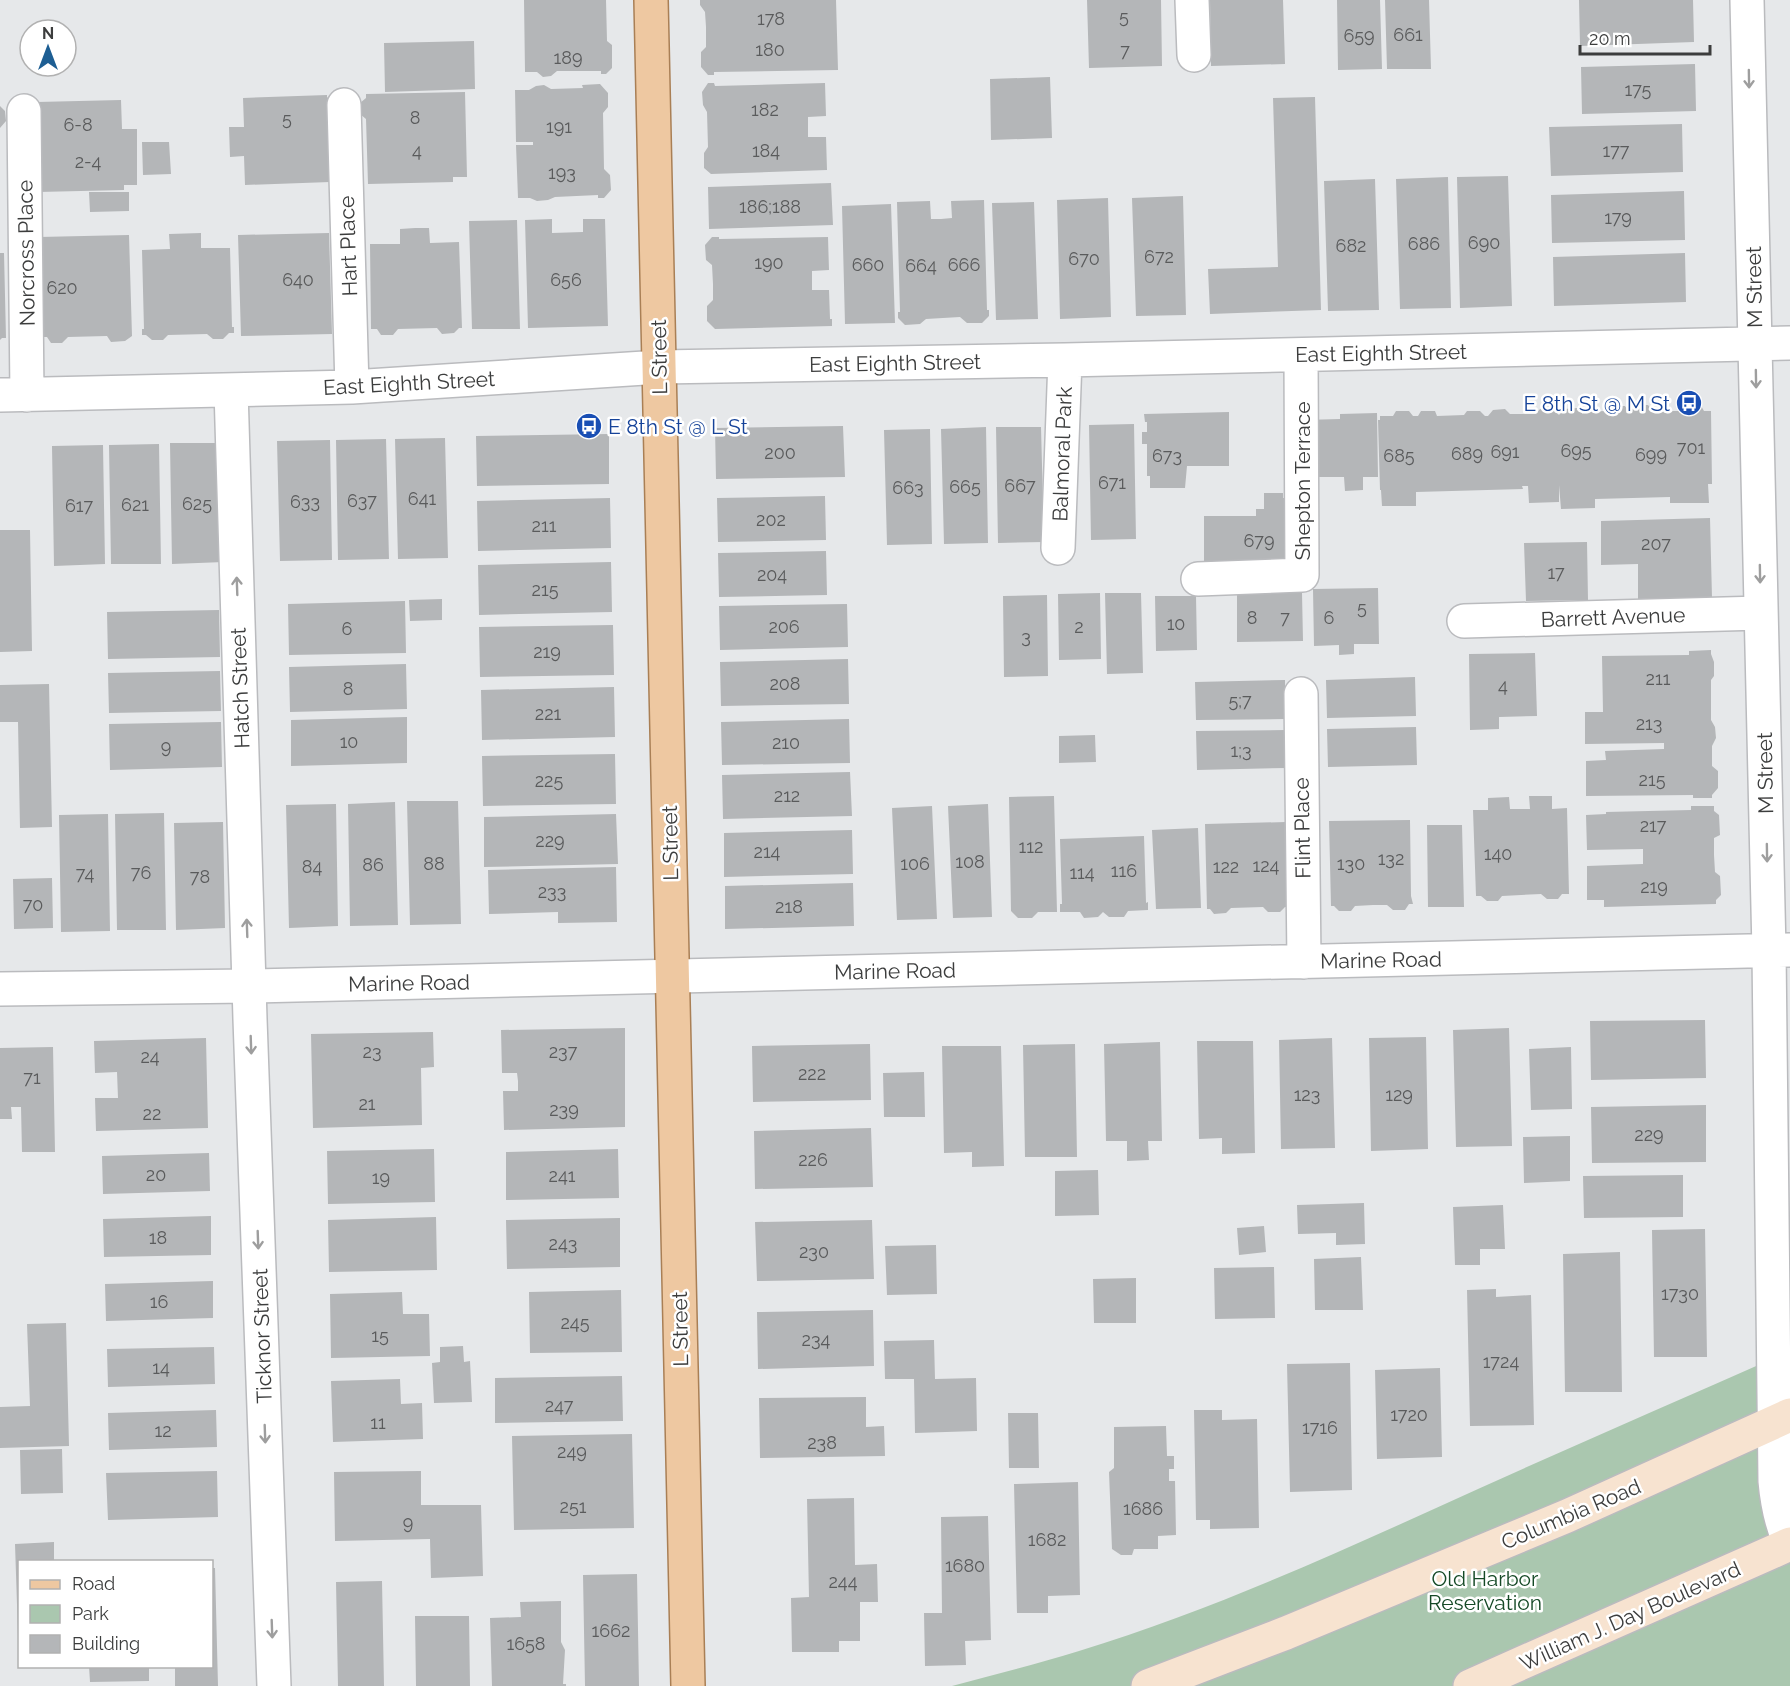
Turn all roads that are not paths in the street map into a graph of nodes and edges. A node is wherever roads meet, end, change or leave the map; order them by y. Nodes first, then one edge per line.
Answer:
1 (651, 0) edge
2 (1192, 0) edge
3 (1747, 0) edge
4 (1194, 56) dead end
5 (344, 105) dead end
6 (24, 111) dead end
7 (1790, 343) edge
8 (1755, 344) junction
9 (1301, 355) junction
10 (1065, 360) junction
11 (660, 367) junction
12 (352, 387) junction
13 (231, 390) junction
14 (14, 395) edge
15 (1058, 548) dead end
16 (1198, 579) dead end
17 (1761, 613) junction
18 (1464, 621) dead end
19 (1301, 694) dead end
20 (1780, 951) edge
21 (1304, 962) junction
22 (673, 976) junction
23 (249, 986) junction
24 (0, 989) edge
25 (1782, 1419) edge
26 (1790, 1544) edge
27 (274, 1686) edge
28 (688, 1686) edge
29 (1148, 1686) edge
30 (1470, 1686) edge

1 - 11 main road, L Street
2 - 4 street
3 -> 8 street, M Street
5 - 12 street, Hart Place
6 - 14 street, Norcross Place
7 - 8 street, East Eighth Street
8 - 9 street, East Eighth Street
8 -> 17 street, M Street
9 - 10 street, East Eighth Street
9 - 16 street, Shepton Terrace
10 - 11 street, East Eighth Street
10 - 15 street, Balmoral Park
11 - 12 street, East Eighth Street
11 - 22 main road, L Street
12 - 13 street, East Eighth Street
13 - 14 street, East Eighth Street
23 -> 13 street, Hatch Street
17 - 18 street, Barrett Avenue
17 -> 20 street, M Street
19 - 21 street, Flint Place
20 - 21 street, Marine Road
20 - 25 street, M Street
21 - 22 street, Marine Road
22 - 23 street, Marine Road
22 - 28 main road, L Street
23 - 24 street, Marine Road
23 -> 27 street, Ticknor Street
25 - 26 street, M Street
25 - 29 main road, Columbia Road
26 - 30 main road, William J. Day Boulevard

